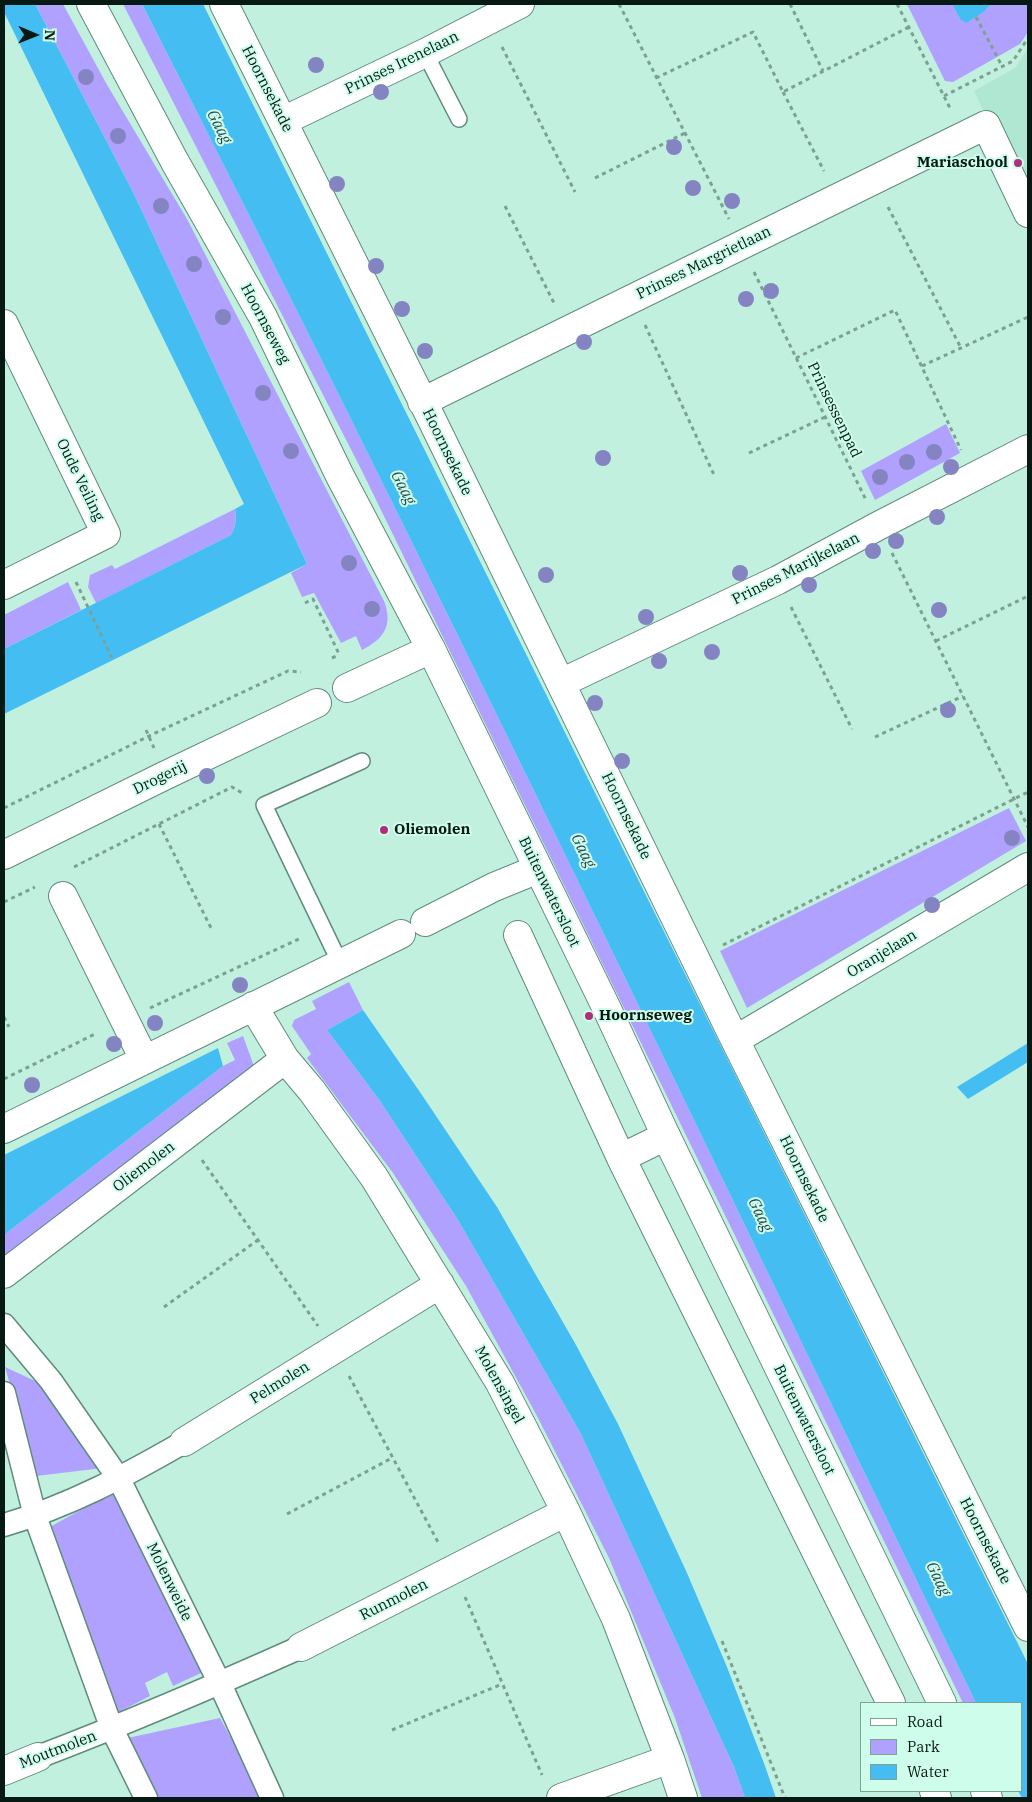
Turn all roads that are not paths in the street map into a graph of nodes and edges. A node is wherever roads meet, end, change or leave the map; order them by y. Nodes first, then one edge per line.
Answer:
1 (91, 4) edge
2 (224, 4) edge
3 (520, 4) edge
4 (425, 53) junction
5 (459, 119) dead end
6 (283, 121) junction
7 (1028, 213) edge
8 (4, 324) edge
9 (422, 402) junction
10 (1028, 450) edge
11 (4, 584) edge
12 (430, 649) junction
13 (561, 684) junction
14 (347, 688) dead end
15 (317, 703) dead end
16 (362, 761) dead end
17 (4, 855) edge
18 (1028, 867) edge
19 (538, 869) junction
20 (64, 896) dead end
21 (425, 922) dead end
22 (401, 934) dead end
23 (518, 935) dead end
24 (340, 963) junction
25 (253, 1006) junction
26 (735, 1040) junction
27 (144, 1059) junction
28 (285, 1059) junction
29 (4, 1129) edge
30 (666, 1136) junction
31 (621, 1158) junction
32 (4, 1274) edge
33 (440, 1284) junction
34 (4, 1325) edge
35 (4, 1393) edge
36 (184, 1442) joint
37 (119, 1480) junction
38 (566, 1512) junction
39 (35, 1516) junction
40 (4, 1525) edge
41 (1028, 1627) edge
42 (300, 1647) joint
43 (220, 1684) junction
44 (890, 1702) edge
45 (942, 1702) edge
46 (112, 1729) junction
47 (38, 1756) joint
48 (670, 1759) junction
49 (4, 1771) edge
50 (553, 1790) edge
51 (146, 1798) edge
52 (272, 1798) edge
53 (683, 1798) edge

1 - 12 street, Hoornseweg
2 - 6 street, Hoornsekade
3 - 4 street, Prinses Irenelaan
4 - 5 lane
4 - 6 street, Prinses Irenelaan
6 - 9 street, Hoornsekade
7 - 9 street, Prinses Margrietlaan
8 - 11 street, Oude Veiling
9 - 13 street, Hoornsekade
10 - 13 street, Prinses Marijkelaan
12 - 14 street
12 - 19 street, Buitenwatersloot
13 - 26 street, Hoornsekade
15 - 17 street, Drogerij
16 - 24 lane
18 - 26 street, Oranjelaan
19 - 21 street
19 - 30 street, Buitenwatersloot
20 - 27 street
22 - 24 street
23 - 31 street
24 - 25 street
25 - 27 street
25 - 28 street, Molensingel
26 - 41 street, Hoornsekade
27 - 29 street
28 - 32 street, Oliemolen
28 - 33 street, Molensingel
30 - 31 street
30 - 45 street, Buitenwatersloot
31 - 44 street
33 - 36 street, Pelmolen
33 - 38 street, Molensingel
34 - 37 street, Molenweide
35 - 39 street
36 - 37 street, Pelmolen
37 - 39 street
37 - 43 street, Molenweide
38 - 42 street, Runmolen
38 - 48 street, Molensingel
39 - 40 street
39 - 46 street
42 - 43 street, Runmolen
43 - 46 street
43 - 52 street, Molenweide
46 - 47 street, Moutmolen
46 - 51 street
47 - 49 street, Moutmolen
48 - 50 street
48 - 53 street, Molensingel

